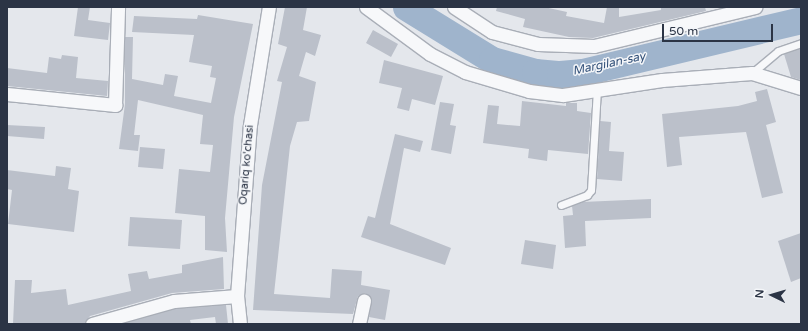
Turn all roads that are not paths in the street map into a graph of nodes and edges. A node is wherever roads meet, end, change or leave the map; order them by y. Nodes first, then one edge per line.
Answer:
1 (118, 7) edge
2 (269, 7) edge
3 (366, 7) edge
4 (454, 7) edge
5 (755, 7) edge
6 (801, 43) edge
7 (752, 73) junction
8 (801, 88) edge
9 (597, 90) junction
10 (7, 94) edge
11 (561, 205) dead end
12 (238, 296) junction
13 (364, 301) dead end
14 (92, 324) edge
15 (240, 324) edge
16 (359, 324) edge

1 - 10 street
2 - 12 street, Oqariq ko'chasi
3 - 9 street
4 - 5 street
6 - 7 lane
7 - 8 street
7 - 9 street
9 - 11 lane
12 - 14 street
12 - 15 street, Oqariq ko'chasi
13 - 16 street

